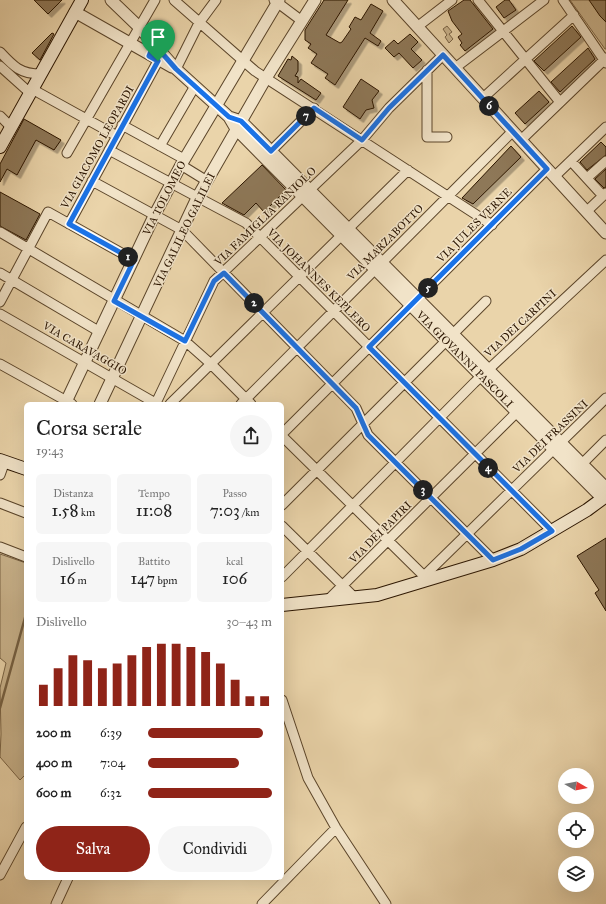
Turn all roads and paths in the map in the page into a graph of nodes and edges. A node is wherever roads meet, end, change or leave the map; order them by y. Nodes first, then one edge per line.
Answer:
1 (82, 0) edge
2 (111, 0) edge
3 (155, 0) edge
4 (174, 0) edge
5 (216, 0) edge
6 (315, 0) edge
7 (393, 0) edge
8 (452, 0) edge
9 (478, 0) edge
10 (544, 0) edge
11 (563, 0) edge
12 (276, 1) edge
13 (75, 12) junction
14 (574, 15) junction
15 (302, 21) junction
16 (200, 23) junction
17 (139, 27) junction
18 (417, 27) junction
19 (502, 32) junction
20 (154, 44) junction
21 (129, 45) junction
22 (0, 52) edge
23 (443, 55) junction
24 (153, 58) junction
25 (242, 60) junction
26 (525, 60) junction
27 (605, 60) edge
28 (0, 66) edge
29 (455, 68) junction
30 (176, 69) junction
31 (428, 70) junction
32 (41, 74) junction
33 (266, 78) junction
34 (195, 86) junction
35 (31, 91) junction
36 (483, 98) junction
37 (559, 102) junction
38 (215, 104) junction
39 (314, 108) junction
40 (0, 116) edge
41 (86, 119) junction
42 (122, 125) junction
43 (239, 125) junction
44 (11, 127) junction
45 (606, 127) edge
46 (512, 132) junction
47 (117, 136) junction
48 (446, 137) dead end
49 (362, 140) junction
50 (520, 140) junction
51 (160, 146) junction
52 (0, 147) edge
53 (109, 150) junction
54 (271, 151) junction
55 (67, 153) dead end
56 (571, 161) junction
57 (606, 161) edge
58 (182, 162) junction
59 (408, 170) junction
60 (551, 173) junction
61 (587, 178) junction
62 (92, 181) junction
63 (207, 181) junction
64 (171, 183) junction
65 (307, 193) junction
66 (605, 195) edge
67 (448, 196) junction
68 (198, 198) junction
69 (586, 212) junction
70 (154, 216) junction
71 (69, 224) junction
72 (492, 225) junction
73 (182, 230) junction
74 (0, 232) edge
75 (345, 232) junction
76 (606, 233) edge
77 (260, 238) junction
78 (29, 249) junction
79 (134, 260) junction
80 (606, 260) edge
81 (379, 266) junction
82 (224, 273) junction
83 (0, 274) edge
84 (299, 277) junction
85 (12, 280) junction
86 (114, 301) junction
87 (486, 301) dead end
88 (0, 302) edge
89 (414, 302) junction
90 (334, 311) junction
91 (263, 313) junction
92 (0, 314) edge
93 (142, 317) junction
94 (100, 332) junction
95 (450, 337) junction
96 (185, 341) junction
97 (369, 347) junction
98 (297, 348) junction
99 (86, 362) junction
100 (0, 364) edge
101 (212, 364) junction
102 (484, 372) junction
103 (112, 378) junction
104 (404, 383) junction
105 (332, 384) junction
106 (606, 398) edge
107 (66, 402) edge
108 (68, 402) edge
109 (101, 402) edge
110 (154, 402) edge
111 (156, 402) edge
112 (172, 402) edge
113 (246, 402) edge
114 (520, 409) junction
115 (438, 418) junction
116 (362, 425) junction
117 (284, 433) edge
118 (284, 437) edge
119 (606, 440) edge
120 (557, 446) junction
121 (474, 454) junction
122 (2, 460) edge
123 (396, 462) junction
124 (578, 467) junction
125 (24, 468) edge
126 (317, 470) junction
127 (0, 475) edge
128 (511, 491) junction
129 (605, 494) edge
130 (431, 498) junction
131 (0, 503) edge
132 (284, 503) edge
133 (353, 506) junction
134 (24, 512) edge
135 (284, 528) edge
136 (552, 531) junction
137 (467, 534) junction
138 (388, 541) junction
139 (0, 547) edge
140 (308, 552) junction
141 (24, 556) edge
142 (493, 560) junction
143 (284, 575) edge
144 (425, 578) junction
145 (342, 587) junction
146 (355, 598) junction
147 (327, 601) junction
148 (284, 605) edge
149 (284, 706) edge
150 (336, 828) junction
151 (24, 830) edge
152 (0, 875) edge
153 (67, 880) edge
154 (56, 904) edge
155 (262, 904) edge
156 (386, 904) edge

1 - 13 main road
2 - 17 street, VIA GIOVANNI PASCOLI
3 - 17 street
4 - 16 street
5 - 16 street
6 - 15 street, VIA GALILEO GALILEI
7 - 18 street
8 - 18 street
9 - 19 street
10 - 19 street
11 - 14 street
12 - 15 street
12 - 25 street, VIA TOLOMEO
13 - 21 street
13 - 32 main road
14 - 26 street
14 - 27 street
15 - 33 street, VIA GALILEO GALILEI
16 - 25 street
16 - 30 street
17 - 20 street, VIA GIOVANNI PASCOLI
17 - 21 street
18 - 23 street
19 - 26 street
19 - 29 street
20 - 24 street, VIA GIACOMO LEOPARDI
20 - 30 street, VIA GIOVANNI PASCOLI
21 - 24 street
21 - 41 street
22 - 32 street
23 - 29 street
23 - 31 street, VIA FAMIGLIA RANIOLO
24 - 30 street
24 - 42 street, VIA GIACOMO LEOPARDI
25 - 33 street
25 - 38 street, VIA TOLOMEO
26 - 36 street
26 - 37 street
27 - 37 street
28 - 35 street
29 - 36 street
30 - 34 street, VIA GIOVANNI PASCOLI
31 - 48 street
31 - 49 street, VIA FAMIGLIA RANIOLO
32 - 35 main road
33 - 39 street
33 - 43 street, VIA GALILEO GALILEI
34 - 38 street, VIA GIOVANNI PASCOLI
34 - 51 street
35 - 41 street
35 - 44 main road
36 - 46 street
37 - 50 street
38 - 43 street, VIA GIOVANNI PASCOLI
38 - 58 street, VIA TOLOMEO
39 - 49 street
39 - 54 street
40 - 44 street
41 - 47 street
41 - 55 street
42 - 47 street, VIA GIACOMO LEOPARDI
42 - 51 street
43 - 54 street, VIA GIOVANNI PASCOLI
43 - 63 street, VIA GALILEO GALILEI
43 - 65 street, VIA GIOVANNI PASCOLI
44 - 52 main road
45 - 56 street, VIA JULES VERNE
46 - 50 street
46 - 67 street, VIA MARZABOTTO
47 - 53 street, VIA GIACOMO LEOPARDI
49 - 59 street
49 - 65 street, VIA FAMIGLIA RANIOLO
50 - 60 street
51 - 58 street
53 - 62 street, VIA GIACOMO LEOPARDI
53 - 64 street, VIA JOHANNES KEPLERO
54 - 65 street, VIA GIOVANNI PASCOLI
56 - 60 street, VIA JULES VERNE
56 - 61 street
57 - 61 street
58 - 63 street
58 - 64 street, VIA TOLOMEO
59 - 67 street
59 - 75 street
60 - 69 street
60 - 72 street, VIA JULES VERNE
61 - 66 street
62 - 70 street
62 - 71 street, VIA GIACOMO LEOPARDI
63 - 68 street, VIA GALILEO GALILEI
64 - 68 street, VIA JOHANNES KEPLERO
64 - 70 street, VIA TOLOMEO
65 - 75 street, VIA GIOVANNI PASCOLI
65 - 77 street, VIA FAMIGLIA RANIOLO
66 - 69 street
67 - 72 street
67 - 81 street, VIA MARZABOTTO
68 - 73 street, VIA GALILEO GALILEI
68 - 77 street, VIA JOHANNES KEPLERO
69 - 76 street
70 - 73 street
70 - 79 street, VIA TOLOMEO
71 - 78 street
71 - 79 street
72 - 89 street, VIA JULES VERNE
73 - 82 street
73 - 93 street, VIA GALILEO GALILEI
74 - 78 street
75 - 81 street, VIA GIOVANNI PASCOLI
75 - 84 street
77 - 82 street, VIA FAMIGLIA RANIOLO
77 - 84 street, VIA JOHANNES KEPLERO
78 - 85 street
78 - 86 street
79 - 86 street, VIA TOLOMEO
80 - 102 street, VIA DEI CARPINI
81 - 89 street, VIA GIOVANNI PASCOLI
81 - 90 street, VIA MARZABOTTO
82 - 91 street
82 - 96 street, VIA FAMIGLIA RANIOLO
83 - 85 street
84 - 90 street, VIA JOHANNES KEPLERO
84 - 91 street
85 - 88 street
85 - 94 street
86 - 93 street
86 - 94 street, VIA TOLOMEO
87 - 95 street
89 - 95 street, VIA GIOVANNI PASCOLI
89 - 97 street, VIA JULES VERNE
90 - 97 street, VIA JOHANNES KEPLERO
90 - 98 street, VIA MARZABOTTO
91 - 98 street
91 - 101 street
92 - 99 street, VIA CARAVAGGIO
93 - 96 street
93 - 103 street, VIA GALILEO GALILEI
94 - 99 street, VIA TOLOMEO
95 - 102 street, VIA GIOVANNI PASCOLI
95 - 104 street
96 - 101 street
96 - 111 street, VIA FAMIGLIA RANIOLO
97 - 104 street, VIA JOHANNES KEPLERO
97 - 105 street, VIA JULES VERNE
98 - 105 street
98 - 113 street, VIA MARZABOTTO
99 - 103 street, VIA CARAVAGGIO
99 - 108 street, VIA TOLOMEO
100 - 107 street
101 - 112 street
101 - 113 street
102 - 114 street, VIA GIOVANNI PASCOLI
102 - 115 street, VIA DEI CARPINI
103 - 109 street, VIA GALILEO GALILEI
103 - 110 street, VIA CARAVAGGIO
104 - 115 street, VIA JOHANNES KEPLERO
104 - 116 street
105 - 116 street
105 - 117 street, VIA JULES VERNE
106 - 120 street, VIA DEI FRASSINI
114 - 120 street, VIA GIOVANNI PASCOLI
114 - 121 street, VIA DEI PAPIRI
115 - 121 street, VIA JOHANNES KEPLERO
115 - 123 street, VIA DEI CARPINI
116 - 123 street
116 - 126 street
118 - 126 street
119 - 124 street
120 - 124 street, VIA GIOVANNI PASCOLI
120 - 128 street, VIA DEI FRASSINI
121 - 128 street, VIA JOHANNES KEPLERO
121 - 130 street, VIA DEI PAPIRI
122 - 125 main road
122 - 127 street
123 - 130 street
123 - 133 street, VIA DEI CARPINI
124 - 129 street, VIA GIOVANNI PASCOLI
126 - 132 street
126 - 133 street
128 - 136 street, VIA JOHANNES KEPLERO
128 - 137 street, VIA DEI FRASSINI
129 - 136 main road
130 - 137 street
130 - 138 street, VIA DEI PAPIRI
131 - 134 street
133 - 138 street
133 - 140 street, VIA DEI CARPINI
135 - 140 street
136 - 142 main road
137 - 142 street
137 - 144 street, VIA DEI FRASSINI
138 - 144 street
138 - 145 street, VIA DEI PAPIRI
139 - 141 street
140 - 143 street, VIA DEI CARPINI
140 - 145 street
142 - 144 main road
144 - 146 main road
145 - 146 street
145 - 147 street, VIA DEI PAPIRI
146 - 147 main road
147 - 148 main road
149 - 150 street
150 - 155 street
150 - 156 street
151 - 152 street
153 - 154 street

